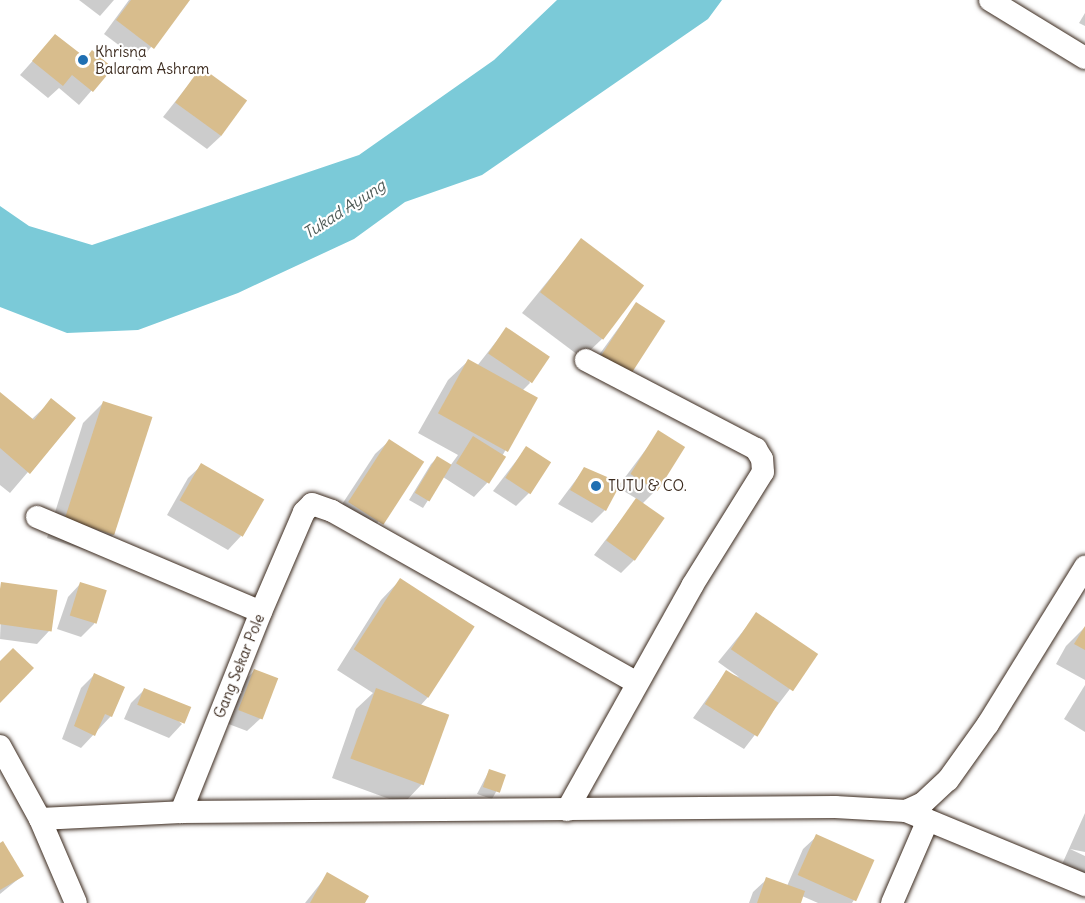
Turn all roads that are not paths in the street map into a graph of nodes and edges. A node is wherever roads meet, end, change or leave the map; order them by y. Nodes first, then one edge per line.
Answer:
1 (990, 0) edge
2 (1085, 58) edge
3 (586, 360) dead end
4 (37, 517) dead end
5 (1085, 567) edge
6 (261, 612) junction
7 (637, 683) junction
8 (0, 746) edge
9 (567, 810) junction
10 (906, 811) junction
11 (181, 812) junction
12 (40, 819) junction
13 (928, 820) junction
14 (1085, 885) edge
15 (76, 903) edge
16 (891, 903) edge

1 - 2 street
3 - 7 street
4 - 6 street
5 - 10 street
6 - 7 street, Gang Sekar Pole
6 - 11 street, Gang Sekar Pole
7 - 9 street
8 - 12 street
9 - 10 street
9 - 11 street
10 - 13 street
11 - 12 street
12 - 15 street
13 - 14 street
13 - 16 street

